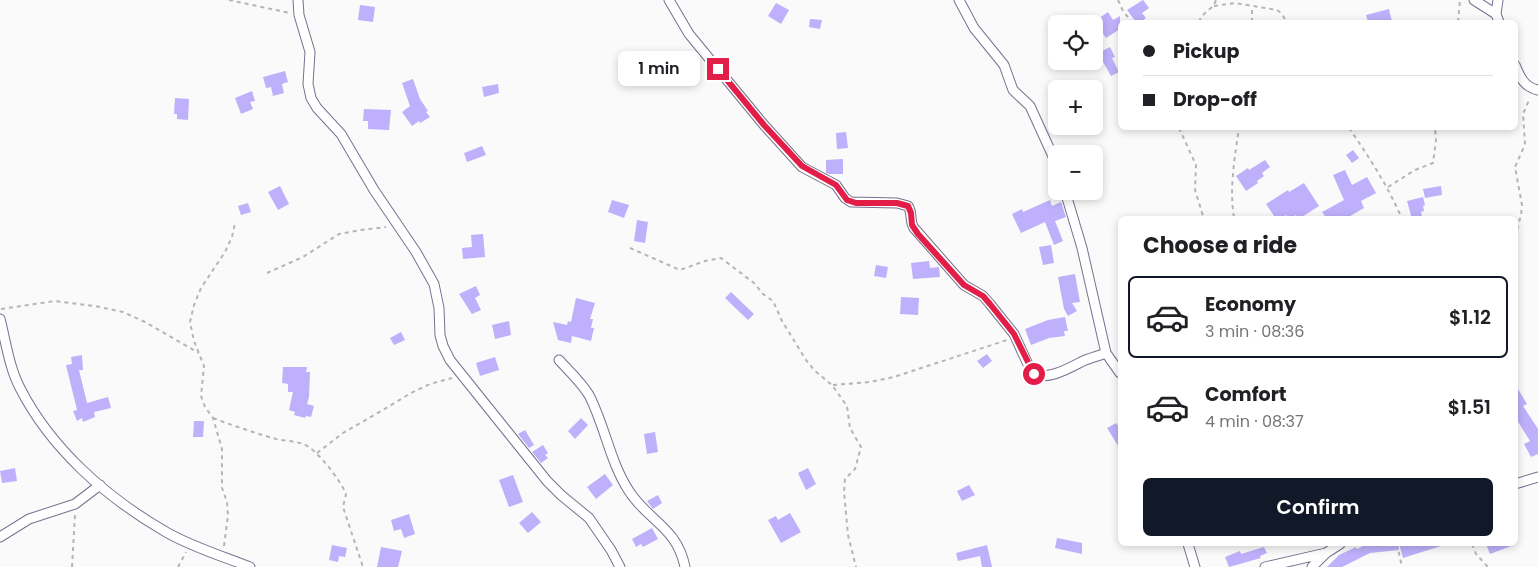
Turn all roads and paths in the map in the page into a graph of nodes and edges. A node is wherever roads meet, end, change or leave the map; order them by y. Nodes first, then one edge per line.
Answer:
1 (229, 0) edge
2 (298, 0) edge
3 (668, 0) edge
4 (960, 0) edge
5 (1118, 0) edge
6 (1216, 0) edge
7 (1460, 0) edge
8 (1474, 0) edge
9 (1498, 0) edge
10 (1214, 6) junction
11 (1252, 6) junction
12 (299, 15) junction
13 (1498, 18) edge
14 (1130, 20) edge
15 (1200, 20) edge
16 (1252, 20) edge
17 (1286, 20) edge
18 (1458, 20) edge
19 (1518, 71) edge
20 (1536, 89) edge
21 (1180, 130) edge
22 (1239, 130) edge
23 (1350, 130) edge
24 (1435, 130) edge
25 (1048, 145) edge
26 (1387, 188) junction
27 (1068, 200) edge
28 (1203, 216) edge
29 (1234, 216) edge
30 (1401, 216) edge
31 (235, 223) dead end
32 (398, 226) junction
33 (1518, 226) edge
34 (630, 248) dead end
35 (267, 273) dead end
36 (0, 309) edge
37 (0, 319) edge
38 (1017, 341) junction
39 (199, 353) junction
40 (1106, 353) junction
41 (559, 360) dead end
42 (1118, 370) edge
43 (464, 377) junction
44 (832, 385) junction
45 (213, 418) junction
46 (316, 453) junction
47 (1538, 477) edge
48 (1518, 483) edge
49 (100, 485) junction
50 (75, 504) junction
51 (0, 537) edge
52 (191, 544) junction
53 (1189, 546) edge
54 (1337, 546) edge
55 (1397, 546) edge
56 (1473, 546) edge
57 (1326, 553) junction
58 (222, 555) junction
59 (72, 567) edge
60 (178, 567) edge
61 (250, 567) edge
62 (363, 567) edge
63 (620, 567) edge
64 (685, 567) edge
65 (856, 567) edge
66 (1195, 567) edge
67 (1265, 567) edge
68 (1312, 567) edge
69 (1402, 567) edge
70 (1488, 567) edge

1 - 12 path
2 - 12 street
3 - 38 street
4 - 25 street
5 - 14 path
6 - 10 path
7 - 18 path
8 - 13 street
9 - 13 street
10 - 11 path
10 - 15 path
11 - 16 path
11 - 17 path
12 - 32 street
19 - 20 street
20 - 33 path
21 - 28 path
22 - 29 path
23 - 26 path
24 - 26 path
26 - 30 path
27 - 40 street
31 - 39 path
32 - 35 path
32 - 43 street
34 - 44 path
36 - 39 path
37 - 49 street
38 - 40 street
38 - 44 path
39 - 45 path
40 - 42 street
41 - 64 street
43 - 46 path
43 - 63 street
44 - 65 path
45 - 46 path
45 - 58 path
46 - 62 path
47 - 48 street
49 - 50 street
49 - 52 street
50 - 51 street
50 - 59 path
52 - 58 street
52 - 60 path
53 - 66 street
54 - 57 street
55 - 69 path
56 - 70 path
57 - 67 street
57 - 68 street
58 - 61 street

